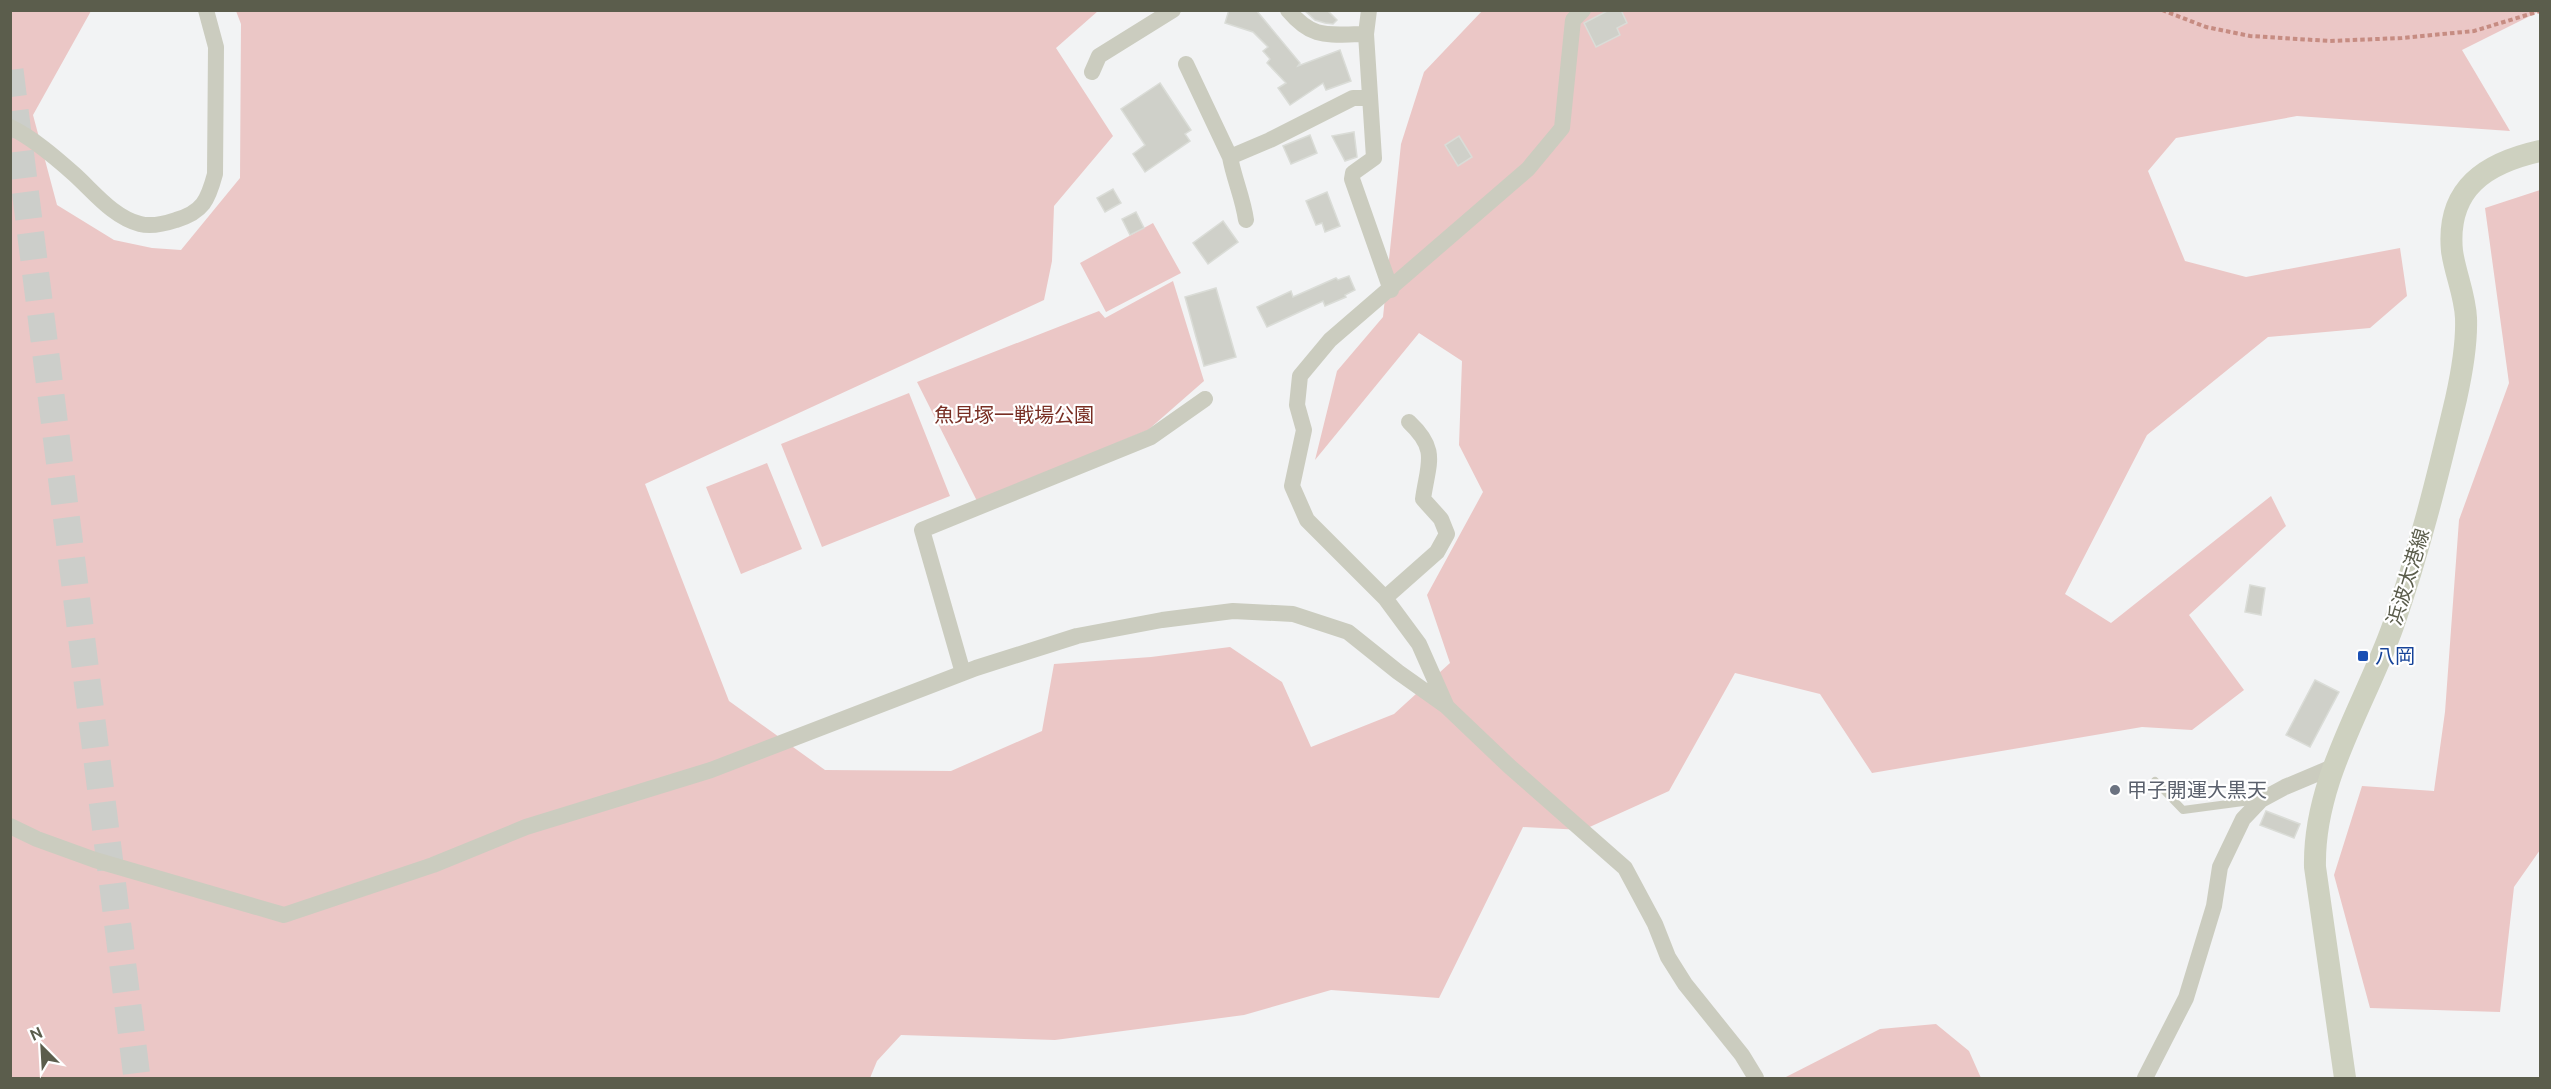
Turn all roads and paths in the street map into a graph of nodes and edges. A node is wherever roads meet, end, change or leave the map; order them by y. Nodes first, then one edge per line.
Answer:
1 (206, 10) edge
2 (1173, 10) edge
3 (1288, 10) edge
4 (1583, 10) edge
5 (2162, 10) edge
6 (2541, 11) edge
7 (1370, 12) edge
8 (1366, 34) junction
9 (1186, 64) dead end
10 (1092, 72) dead end
11 (1370, 98) junction
12 (10, 127) edge
13 (2541, 151) edge
14 (1230, 157) junction
15 (1246, 220) dead end
16 (1391, 290) junction
17 (1205, 399) dead end
18 (1409, 422) dead end
19 (1385, 598) junction
20 (963, 673) junction
21 (1446, 706) junction
22 (2335, 766) junction
23 (2155, 781) dead end
24 (2261, 800) junction
25 (10, 826) edge
26 (1756, 1078) edge
27 (2145, 1078) edge
28 (2345, 1078) edge

1 - 12 street
2 - 10 street
3 - 8 street
4 - 16 street
5 - 6 path
7 - 8 street
8 - 11 street
9 - 14 street
11 - 14 street
11 - 16 street
13 - 22 main road, 浜波太港線
14 - 15 street
16 - 19 street
17 - 20 street
18 - 19 street
19 - 21 street
20 - 21 street
20 - 25 street
21 - 26 street
22 - 24 street
22 - 28 main road, 浜波太港線
23 - 24 lane
24 - 27 street

